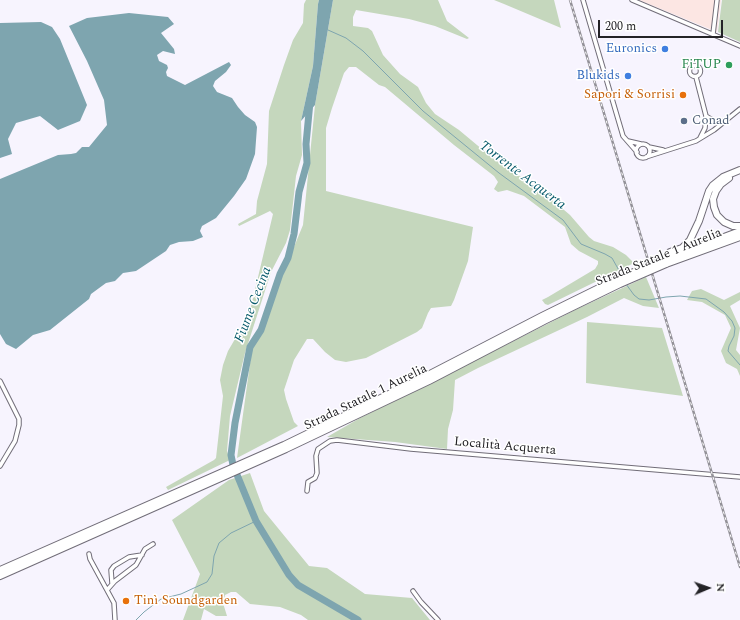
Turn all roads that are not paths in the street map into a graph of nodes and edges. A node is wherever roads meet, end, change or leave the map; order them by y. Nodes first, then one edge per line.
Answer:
1 (583, 0) edge
2 (632, 0) edge
3 (717, 0) edge
4 (713, 34) junction
5 (740, 46) edge
6 (696, 77) dead end
7 (740, 109) edge
8 (706, 116) junction
9 (726, 120) junction
10 (699, 139) junction
11 (627, 141) junction
12 (642, 144) junction
13 (648, 146) junction
14 (668, 150) junction
15 (637, 152) junction
16 (646, 157) junction
17 (740, 170) edge
18 (740, 174) edge
19 (740, 226) edge
20 (740, 231) edge
21 (740, 236) edge
22 (665, 261) junction
23 (0, 381) edge
24 (0, 466) edge
25 (740, 477) edge
26 (207, 482) junction
27 (306, 491) dead end
28 (153, 544) dead end
29 (89, 554) dead end
30 (142, 555) junction
31 (0, 570) edge
32 (0, 576) edge
33 (112, 583) junction
34 (107, 590) junction
35 (413, 591) dead end
36 (115, 620) edge
37 (438, 620) edge

1 - 11 street
2 - 4 street
3 - 4 street
4 - 5 street
6 - 8 street
7 - 9 street
8 - 9 street
8 - 10 street
9 - 10 street
10 - 14 street
11 - 12 street
11 - 15 street
12 - 13 street
12 - 15 street
13 - 14 street
13 - 16 street
14 - 16 street
15 - 16 street
17 - 22 highway
18 - 19 highway
20 - 22 highway, Strada Statale 1 Aurelia
21 - 22 highway, Strada Statale 1 Aurelia
22 - 26 highway, Strada Statale 1 Aurelia, bridge
23 - 24 street
25 - 27 street, Località Acquerta
26 - 31 highway, Strada Statale 1 Aurelia
26 - 32 highway, Strada Statale 1 Aurelia
28 - 30 street
29 - 34 street
30 - 33 street
30 - 33 street
33 - 34 street
34 - 36 street
35 - 37 street

